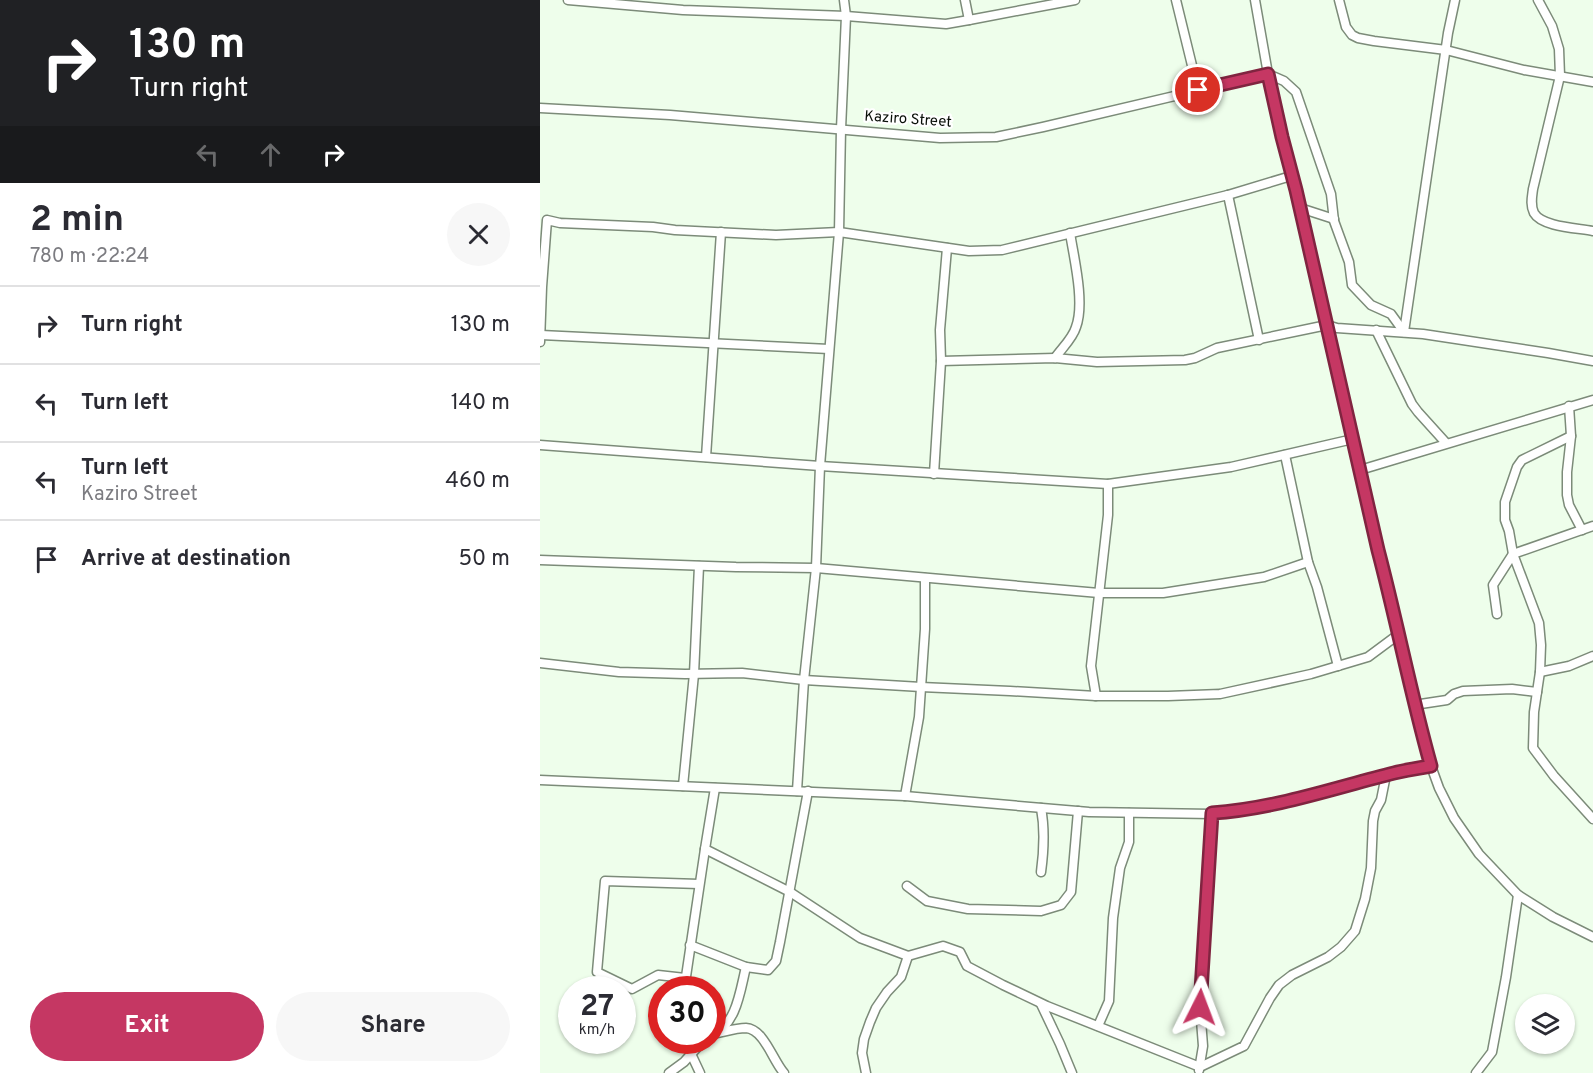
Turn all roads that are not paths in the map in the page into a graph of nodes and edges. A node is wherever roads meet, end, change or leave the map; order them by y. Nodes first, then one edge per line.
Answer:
1 (568, 0) edge
2 (683, 0) edge
3 (844, 0) edge
4 (965, 0) edge
5 (1075, 0) edge
6 (1176, 0) edge
7 (1255, 0) edge
8 (1339, 0) edge
9 (1455, 0) edge
10 (1538, 0) edge
11 (683, 10) junction
12 (846, 16) junction
13 (969, 20) junction
14 (1446, 50) junction
15 (1268, 74) junction
16 (1560, 76) junction
17 (1593, 82) edge
18 (1198, 90) junction
19 (540, 108) edge
20 (841, 129) junction
21 (1291, 176) junction
22 (1228, 195) junction
23 (1300, 208) junction
24 (1334, 219) junction
25 (1593, 231) edge
26 (722, 232) junction
27 (839, 232) junction
28 (1070, 233) junction
29 (946, 248) junction
30 (541, 287) edge
31 (1327, 326) junction
32 (1376, 330) junction
33 (1404, 332) junction
34 (541, 335) edge
35 (1259, 340) junction
36 (540, 342) edge
37 (714, 343) junction
38 (829, 349) junction
39 (1055, 358) junction
40 (940, 361) junction
41 (1593, 361) edge
42 (1593, 400) edge
43 (1569, 406) junction
44 (1571, 436) junction
45 (1353, 439) junction
46 (1446, 443) junction
47 (540, 445) edge
48 (1285, 455) junction
49 (706, 457) junction
50 (820, 466) junction
51 (1360, 470) junction
52 (934, 474) junction
53 (1108, 484) junction
54 (1593, 526) edge
55 (1582, 530) junction
56 (1513, 554) junction
57 (540, 560) edge
58 (1308, 562) junction
59 (699, 566) junction
60 (816, 568) junction
61 (925, 578) junction
62 (1099, 593) junction
63 (1497, 614) dead end
64 (1399, 634) junction
65 (1593, 656) edge
66 (540, 663) edge
67 (1338, 666) junction
68 (1540, 672) junction
69 (694, 674) junction
70 (804, 680) junction
71 (921, 687) junction
72 (1537, 692) junction
73 (1096, 696) junction
74 (1414, 705) junction
75 (1431, 766) junction
76 (1386, 775) junction
77 (540, 780) edge
78 (683, 786) junction
79 (715, 788) junction
80 (797, 791) junction
81 (808, 791) junction
82 (905, 796) junction
83 (1041, 808) junction
84 (1078, 811) junction
85 (1129, 813) junction
86 (1212, 813) junction
87 (1593, 819) edge
88 (705, 849) junction
89 (1041, 872) dead end
90 (699, 884) junction
91 (908, 886) dead end
92 (790, 892) junction
93 (1518, 895) junction
94 (1593, 937) edge
95 (690, 945) junction
96 (909, 956) junction
97 (746, 968) junction
98 (685, 976) edge
99 (648, 980) edge
100 (1041, 1004) junction
101 (726, 1026) edge
102 (1098, 1026) junction
103 (726, 1032) edge
104 (691, 1054) joint
105 (1199, 1070) edge
106 (669, 1073) edge
107 (700, 1073) edge
108 (784, 1073) edge
109 (866, 1073) edge
110 (1072, 1073) edge
111 (1476, 1073) edge

1 - 11 street
2 - 11 street
3 - 12 street
4 - 13 street
5 - 13 street
6 - 18 street
7 - 15 street
8 - 14 street
9 - 14 street
10 - 16 street
11 - 12 street
12 - 13 street
12 - 20 street
14 - 16 street
14 - 33 street
15 - 18 street, Kaziro Street
15 - 21 street
15 - 24 street
16 - 17 street
16 - 25 street
18 - 20 street, Kaziro Street
19 - 20 street, Kaziro Street
20 - 27 street
21 - 22 street
21 - 23 street
22 - 28 street
22 - 35 street
23 - 24 street
23 - 31 street
24 - 33 street
26 - 27 street
26 - 30 street
26 - 37 street
27 - 29 street
27 - 38 street
28 - 29 street
28 - 39 street
29 - 40 street
30 - 34 street
31 - 32 street
31 - 35 street
31 - 45 street
32 - 33 street
32 - 46 street
33 - 41 street
34 - 36 street
34 - 37 street
35 - 39 street
37 - 38 street
37 - 49 street
38 - 50 street
39 - 40 street
40 - 52 street
42 - 43 street
43 - 44 street
43 - 46 street
44 - 55 street
44 - 56 street
45 - 48 street
45 - 51 street
46 - 51 street
47 - 49 street
48 - 53 street
48 - 58 street
49 - 50 street
50 - 52 street
50 - 60 street
51 - 64 street
52 - 53 street
53 - 62 street
54 - 55 street
55 - 56 street
56 - 63 street
56 - 68 street
57 - 59 street
58 - 62 street
58 - 67 street
59 - 60 street
59 - 69 street
60 - 61 street
60 - 70 street
61 - 62 street
61 - 71 street
62 - 73 street
64 - 67 street
64 - 74 street
65 - 68 street
66 - 69 street
67 - 73 street
68 - 72 street
69 - 70 street
69 - 78 street
70 - 71 street
70 - 80 street
71 - 73 street
71 - 82 street
72 - 74 street
72 - 87 street
74 - 75 street
75 - 76 street
75 - 93 street
76 - 86 street
76 - 105 street
77 - 78 street
78 - 79 street
79 - 80 street
79 - 88 street
80 - 81 street
81 - 82 street
81 - 92 street
82 - 83 street
83 - 84 street
83 - 89 street
84 - 85 street
84 - 91 street
85 - 86 street
85 - 102 street
86 - 105 street
88 - 90 street
88 - 92 street
90 - 95 street
90 - 99 street
92 - 96 street
92 - 97 street
93 - 94 street
93 - 111 street
95 - 97 street
95 - 98 street
96 - 100 street
96 - 109 street
97 - 101 street
100 - 102 street
100 - 110 street
102 - 105 street
103 - 108 street
104 - 106 street
104 - 107 street

